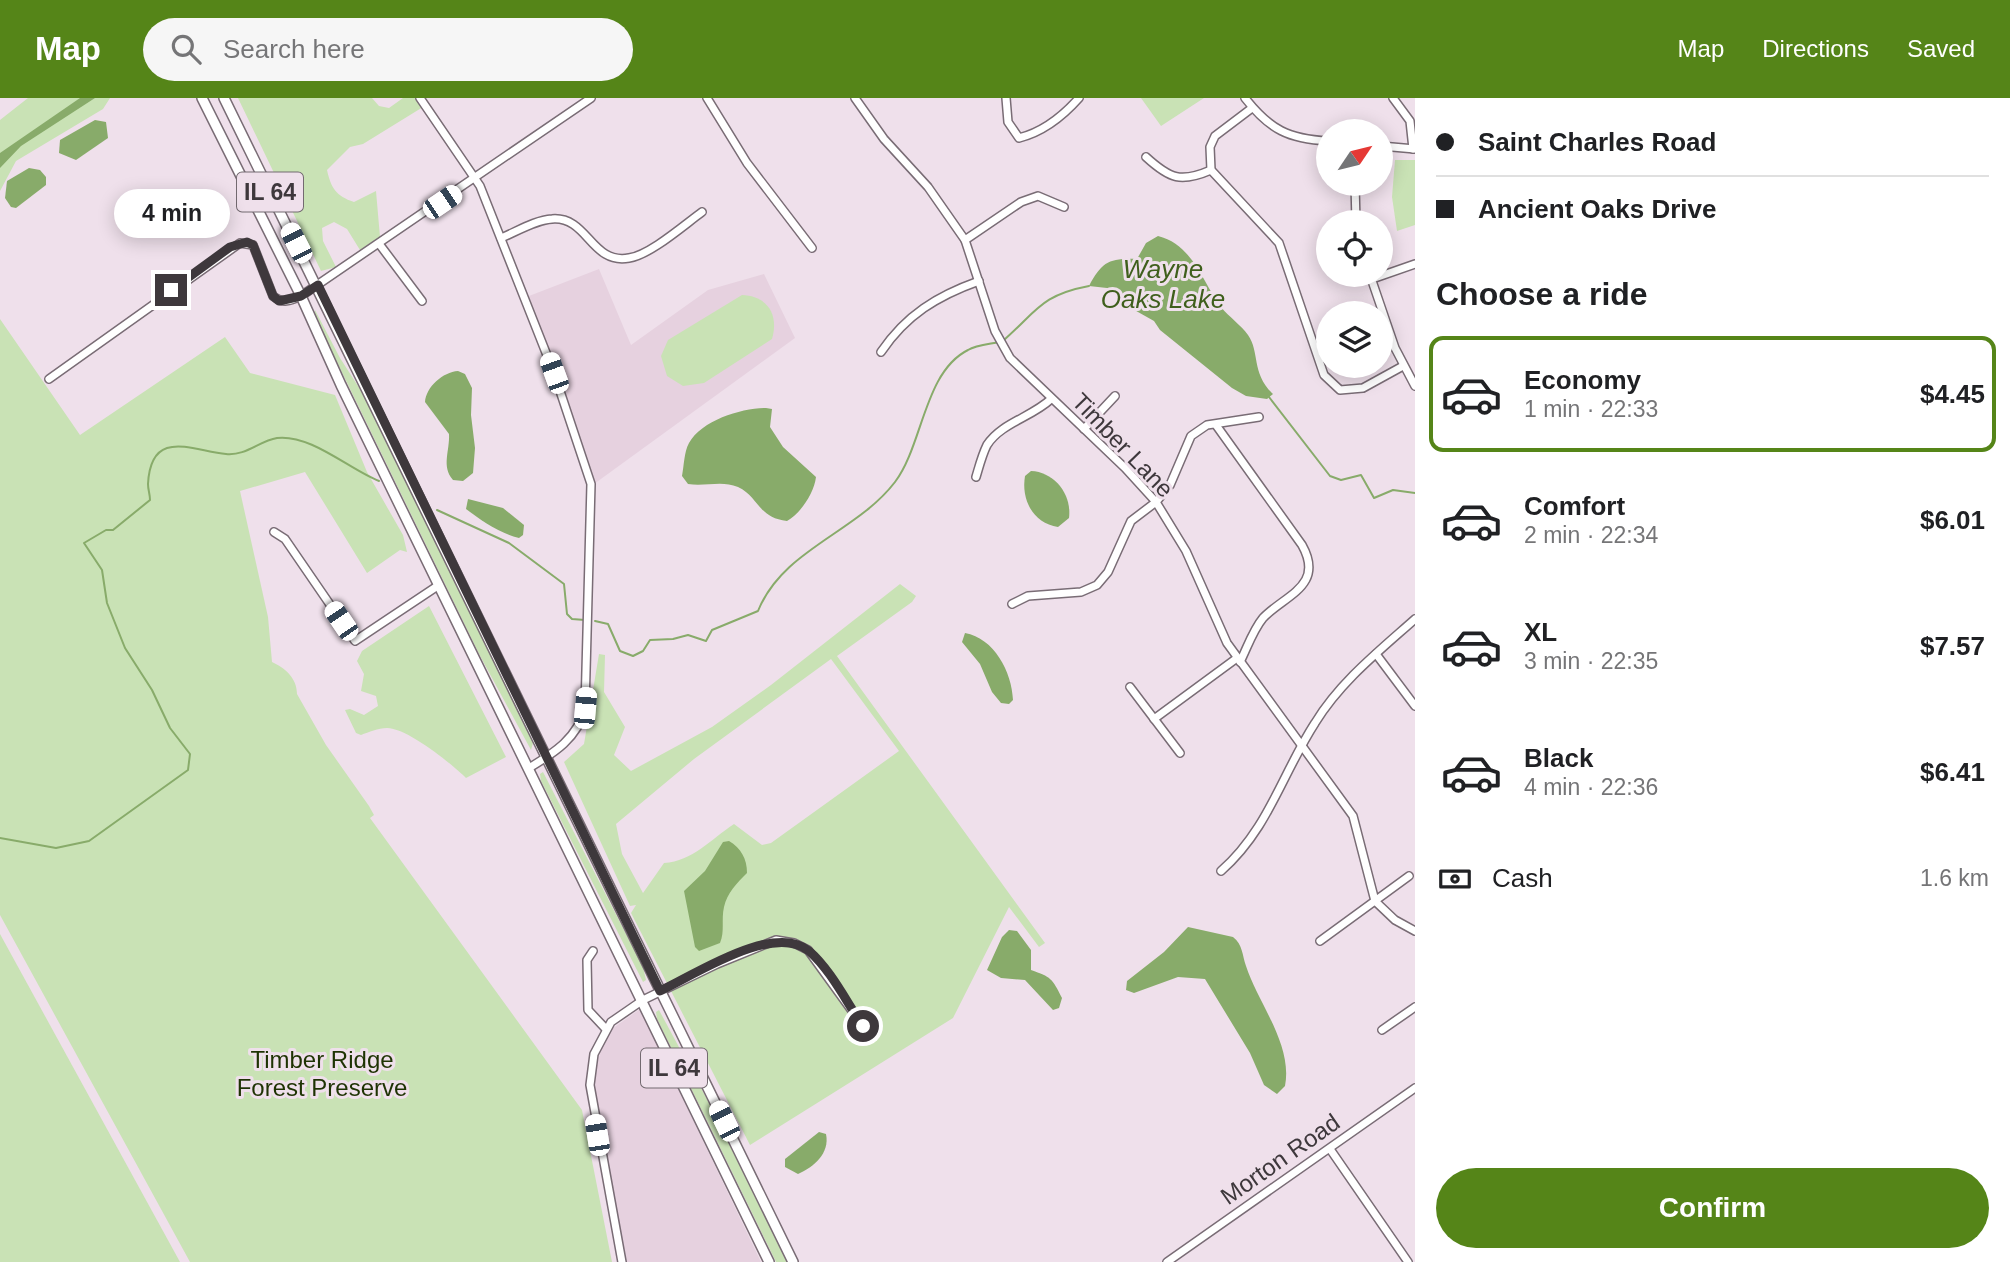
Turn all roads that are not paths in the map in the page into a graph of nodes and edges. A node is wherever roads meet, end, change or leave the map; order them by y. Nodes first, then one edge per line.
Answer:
1 (202, 98) edge
2 (224, 98) edge
3 (419, 98) edge
4 (592, 98) edge
5 (707, 98) edge
6 (1006, 98) edge
7 (1079, 98) edge
8 (1245, 98) edge
9 (1393, 98) edge
10 (857, 99) edge
11 (1252, 107) junction
12 (1316, 141) edge
13 (1393, 147) edge
14 (1414, 149) edge
15 (1146, 157) dead end
16 (1211, 170) junction
17 (476, 178) junction
18 (1064, 207) dead end
19 (702, 212) dead end
20 (501, 238) junction
21 (965, 240) junction
22 (380, 245) junction
23 (812, 248) dead end
24 (1415, 264) edge
25 (1393, 270) edge
26 (979, 281) junction
27 (318, 285) junction
28 (1375, 287) edge
29 (301, 296) junction
30 (422, 301) dead end
31 (881, 352) dead end
32 (1403, 366) junction
33 (49, 379) dead end
34 (1415, 386) edge
35 (1115, 396) dead end
36 (1051, 399) junction
37 (1259, 418) dead end
38 (1216, 425) junction
39 (1084, 429) junction
40 (976, 477) dead end
41 (1156, 502) junction
42 (274, 532) dead end
43 (439, 585) junction
44 (1012, 604) dead end
45 (1415, 619) edge
46 (1376, 654) junction
47 (1239, 660) junction
48 (1130, 687) dead end
49 (1415, 706) edge
50 (1154, 719) junction
51 (1301, 745) junction
52 (1180, 753) dead end
53 (547, 758) junction
54 (529, 768) junction
55 (1220, 871) dead end
56 (1409, 876) dead end
57 (1376, 901) junction
58 (1415, 931) edge
59 (1320, 941) dead end
60 (593, 951) dead end
61 (660, 991) junction
62 (642, 1000) junction
63 (1415, 1007) edge
64 (863, 1026) dead end
65 (605, 1028) junction
66 (1382, 1030) dead end
67 (1415, 1088) edge
68 (1330, 1149) junction
69 (622, 1262) edge
70 (769, 1262) edge
71 (793, 1262) edge
72 (1167, 1262) edge
73 (1408, 1262) edge

1 - 29 main road, IL 64
2 - 27 main road, IL 64
3 - 17 street
4 - 17 street
5 - 23 street
6 - 7 street
8 - 11 street
9 - 14 street
10 - 21 street, Timber Lane
11 - 12 street
11 - 16 street
13 - 14 street
15 - 16 street
16 - 32 street
17 - 20 street
17 - 22 street
18 - 21 street
19 - 20 street
20 - 53 street
21 - 26 street, Timber Lane
22 - 27 street
22 - 30 street
24 - 25 street
26 - 31 street
26 - 36 street, Timber Lane
27 - 29 street
27 - 53 main road, IL 64
28 - 32 street
29 - 33 street
29 - 43 main road, IL 64
32 - 34 street
35 - 39 street
36 - 39 street, Timber Lane
36 - 40 street
37 - 38 street
38 - 41 street
38 - 47 street
39 - 41 street, Timber Lane
41 - 44 street
41 - 47 street, Timber Lane
42 - 43 street
43 - 54 main road, IL 64
45 - 46 street
46 - 49 street
46 - 51 street
47 - 50 street
47 - 51 street, Timber Lane
48 - 50 street
50 - 52 street
51 - 55 street
51 - 57 street, Timber Lane
53 - 54 street
53 - 61 main road, IL 64
54 - 62 main road, IL 64
56 - 57 street
57 - 58 street
57 - 59 street
60 - 65 street
61 - 62 street
61 - 64 street
61 - 71 main road, IL 64
62 - 65 street
62 - 70 main road, IL 64
63 - 66 street
65 - 69 street
67 - 68 street, Morton Road
68 - 72 street, Morton Road
68 - 73 street

